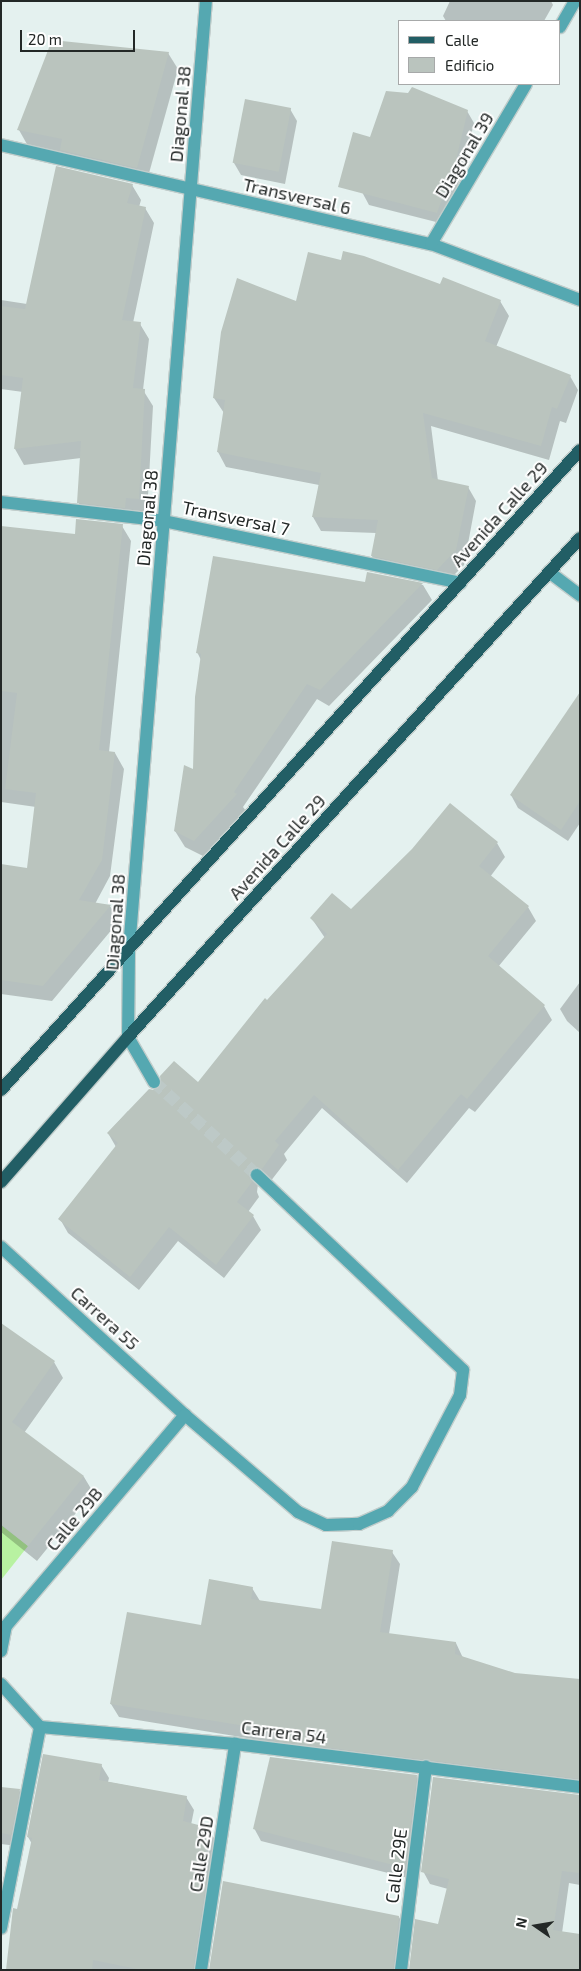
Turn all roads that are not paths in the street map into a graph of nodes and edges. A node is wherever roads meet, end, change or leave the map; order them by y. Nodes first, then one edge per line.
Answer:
1 (206, 1) edge
2 (575, 1) edge
3 (561, 25) edge
4 (525, 85) edge
5 (1, 145) edge
6 (191, 190) junction
7 (431, 244) junction
8 (580, 300) edge
9 (580, 450) edge
10 (1, 502) edge
11 (164, 521) junction
12 (580, 538) edge
13 (549, 572) junction
14 (461, 584) junction
15 (580, 595) edge
16 (128, 949) junction
17 (128, 1037) junction
18 (154, 1082) tunnel mouth
19 (1, 1090) edge
20 (258, 1175) tunnel mouth
21 (1, 1182) edge
22 (1, 1247) edge
23 (184, 1415) junction
24 (1, 1651) edge
25 (1, 1684) edge
26 (40, 1727) junction
27 (235, 1744) junction
28 (426, 1767) junction
29 (580, 1786) edge
30 (1, 1928) edge
31 (201, 1970) edge
32 (401, 1970) edge

1 - 6 street, Diagonal 38
2 - 3 street
4 - 7 street, Diagonal 39
5 - 6 street, Transversal 6
6 - 7 street, Transversal 6
6 - 11 street, Diagonal 38
7 - 8 street, Transversal 6
9 - 14 main road, Avenida Calle 29
10 - 11 street, Transversal 7
11 - 14 street, Transversal 7
11 - 16 street, Diagonal 38
12 - 13 main road, Avenida Calle 29
13 - 15 street
13 - 17 main road, Avenida Calle 29
14 - 16 main road, Avenida Calle 29
16 - 17 street, Diagonal 38
16 - 19 main road, Avenida Calle 29
17 - 18 street
17 - 21 main road, Avenida Calle 29
20 - 23 street, Carrera 55
22 - 23 street, Carrera 55
23 - 24 street, Calle 29B
25 - 26 street
26 - 27 street, Carrera 54
26 - 30 street
27 - 28 street, Carrera 54
27 - 31 street, Calle 29D
28 - 29 street, Carrera 54
28 - 32 street, Calle 29E

